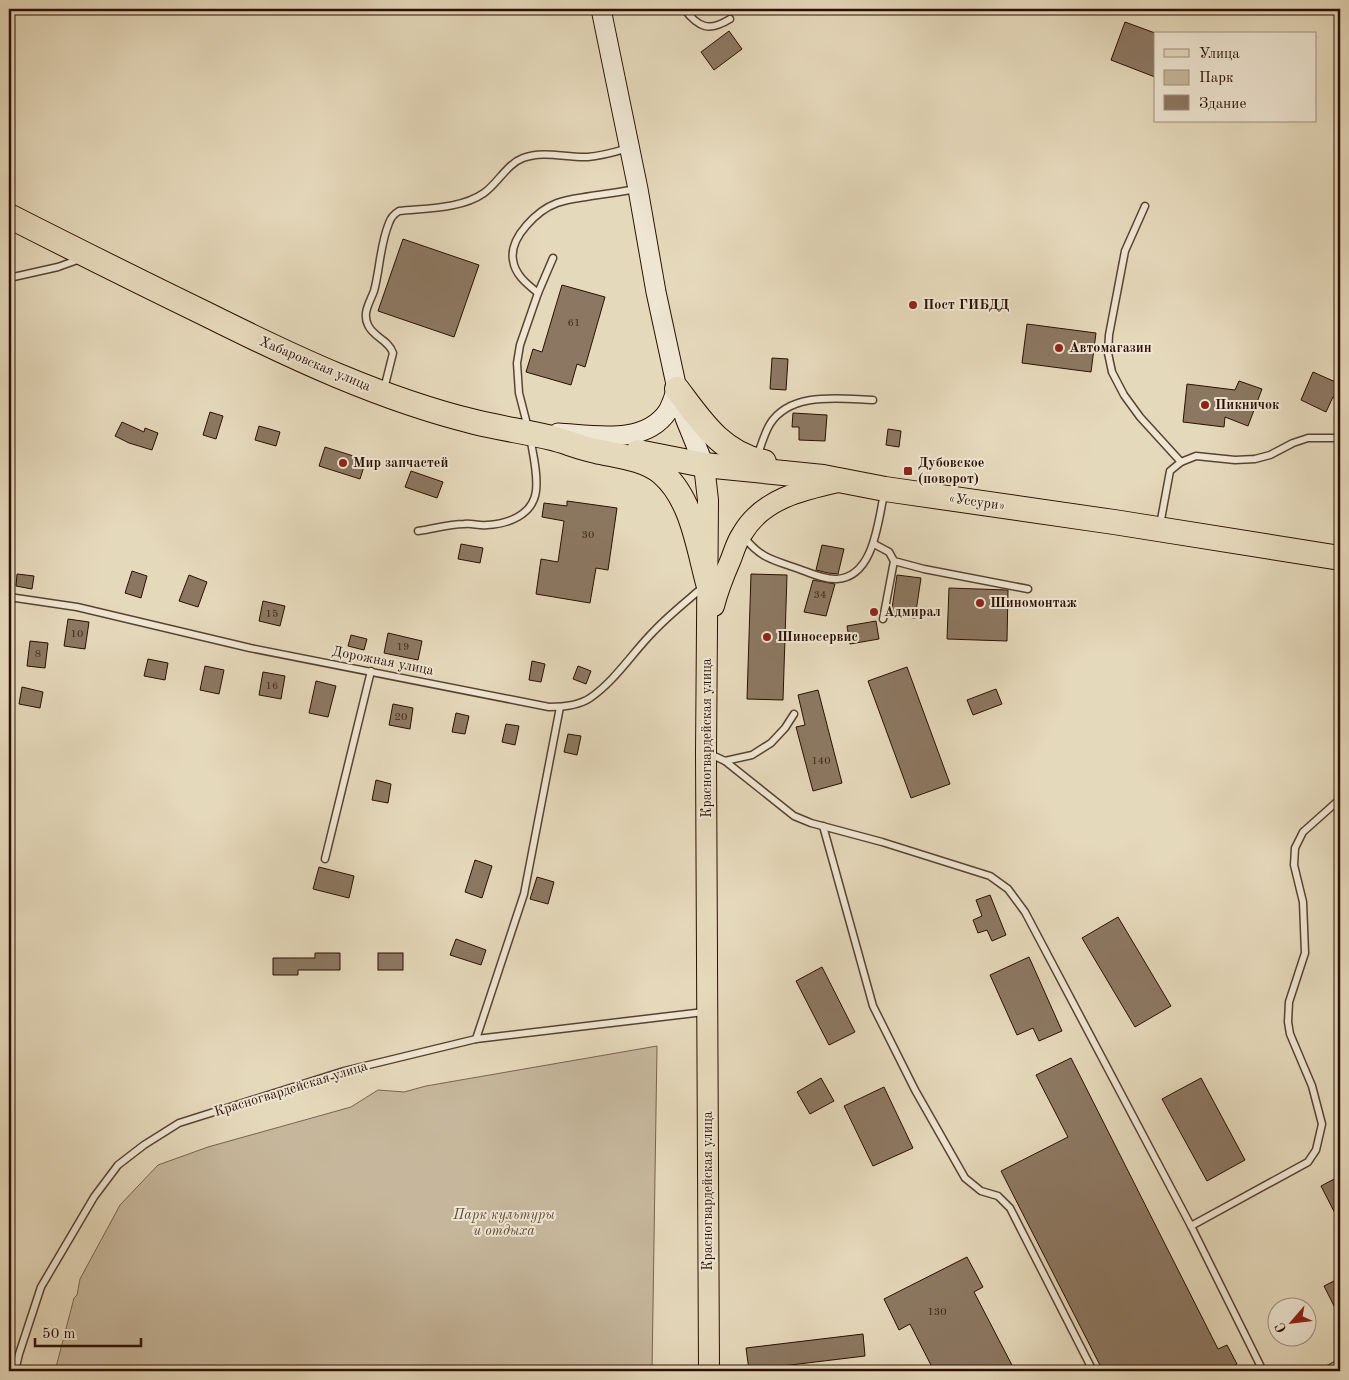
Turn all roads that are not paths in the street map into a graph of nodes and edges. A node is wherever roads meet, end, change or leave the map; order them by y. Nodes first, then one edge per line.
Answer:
1 (601, 9) edge
2 (684, 9) edge
3 (730, 18) dead end
4 (629, 148) junction
5 (638, 189) junction
6 (1145, 206) dead end
7 (9, 216) edge
8 (88, 256) junction
9 (553, 258) dead end
10 (9, 278) edge
11 (538, 292) junction
12 (677, 389) junction
13 (384, 393) junction
14 (872, 400) dead end
15 (529, 433) junction
16 (1340, 438) edge
17 (554, 439) junction
18 (756, 460) junction
19 (1181, 462) junction
20 (704, 465) junction
21 (833, 479) junction
22 (885, 489) junction
23 (1159, 529) junction
24 (418, 531) dead end
25 (741, 534) junction
26 (874, 544) junction
27 (1340, 558) edge
28 (894, 561) junction
29 (708, 583) junction
30 (1028, 588) dead end
31 (9, 597) edge
32 (883, 619) dead end
33 (708, 632) junction
34 (371, 671) junction
35 (560, 707) junction
36 (794, 714) dead end
37 (706, 753) junction
38 (725, 761) junction
39 (1340, 799) edge
40 (823, 826) junction
41 (325, 859) dead end
42 (707, 1011) junction
43 (476, 1039) junction
44 (1191, 1226) junction
45 (1340, 1363) edge
46 (15, 1371) edge
47 (709, 1371) edge
48 (1093, 1371) edge
49 (1263, 1371) edge
50 (1325, 1371) edge

1 - 4 street
2 - 3 lane
4 - 5 street
4 - 13 lane
5 - 11 lane
5 - 12 street
6 - 19 lane
7 - 8 highway
8 - 10 lane
8 - 13 highway, Хабаровская улица
9 - 11 lane
11 - 15 lane
12 - 15 street
12 - 18 highway
12 - 20 street
13 - 15 highway, Хабаровская улица
14 - 18 lane
15 - 17 highway, Хабаровская улица
15 - 24 lane
16 - 19 lane
17 - 20 highway, «Уссури»
17 - 29 highway
18 - 21 highway
19 - 23 lane
20 - 21 highway, «Уссури»
20 - 29 main road, Красногвардейская улица
21 - 22 highway, «Уссури»
21 - 25 main road
22 - 23 highway, «Уссури»
22 - 26 lane
23 - 27 highway, «Уссури»
25 - 26 lane
25 - 33 main road
26 - 28 lane
28 - 30 lane
28 - 32 lane
29 - 33 main road, Красногвардейская улица
29 - 35 lane, Дорожная улица
31 - 34 lane, Дорожная улица
33 - 37 main road, Красногвардейская улица
34 - 35 lane, Дорожная улица
34 - 41 lane
35 - 43 lane
36 - 38 lane
37 - 38 lane
37 - 42 main road, Красногвардейская улица
38 - 40 lane
39 - 44 lane
40 - 44 lane
40 - 48 lane
42 - 43 lane, Красногвардейская улица
42 - 47 main road, Красногвардейская улица
43 - 46 lane, Красногвардейская улица
44 - 49 lane
45 - 50 lane

